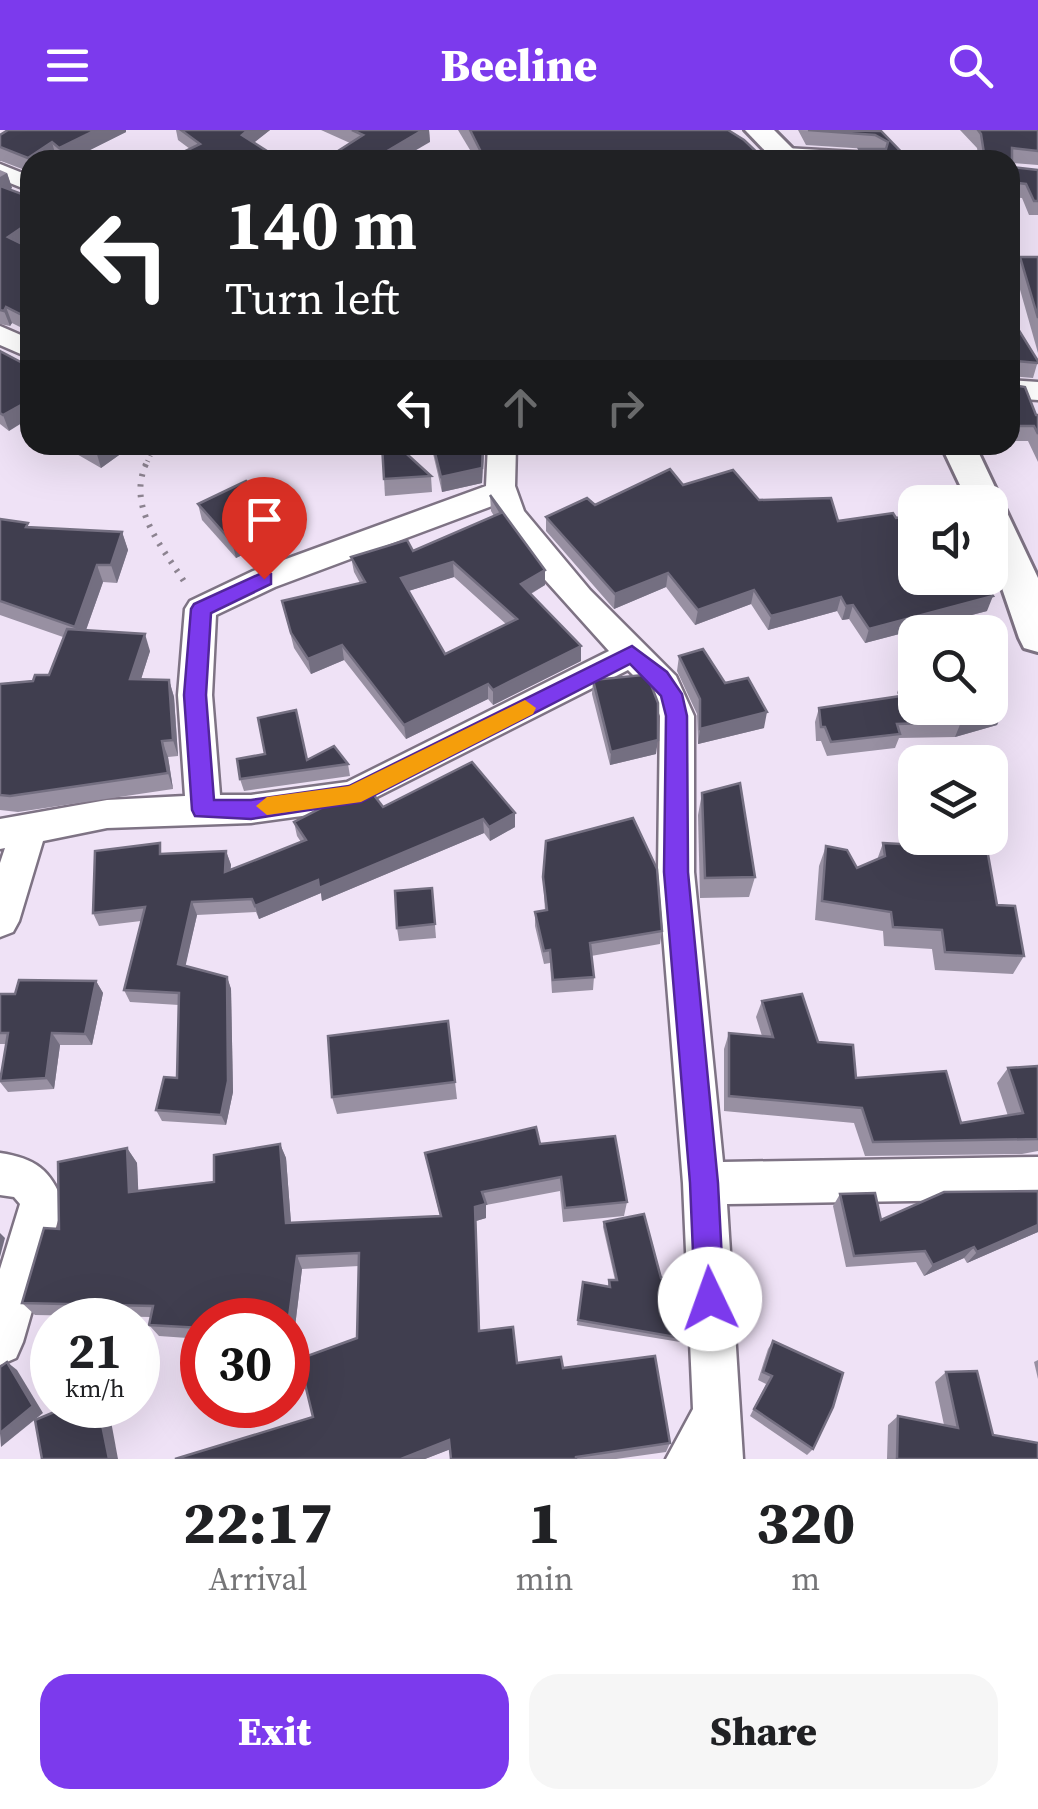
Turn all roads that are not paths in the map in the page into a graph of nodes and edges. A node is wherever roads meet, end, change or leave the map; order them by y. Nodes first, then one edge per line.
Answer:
1 (758, 130) edge
2 (779, 150) edge
3 (502, 455) edge
4 (963, 455) edge
5 (978, 485) edge
6 (502, 491) junction
7 (1008, 551) edge
8 (1038, 638) edge
9 (632, 654) junction
10 (204, 810) junction
11 (14, 831) edge
12 (0, 921) edge
13 (0, 1174) edge
14 (1038, 1178) edge
15 (704, 1183) junction
16 (0, 1342) edge
17 (717, 1437) edge
18 (690, 1459) edge

1 - 2 street
3 - 6 street
4 - 5 street
6 - 9 street
6 - 10 street
7 - 8 street
9 - 10 street
9 - 15 street
10 - 11 street
11 - 12 street
13 - 16 street
14 - 15 street
15 - 17 street
17 - 18 street

